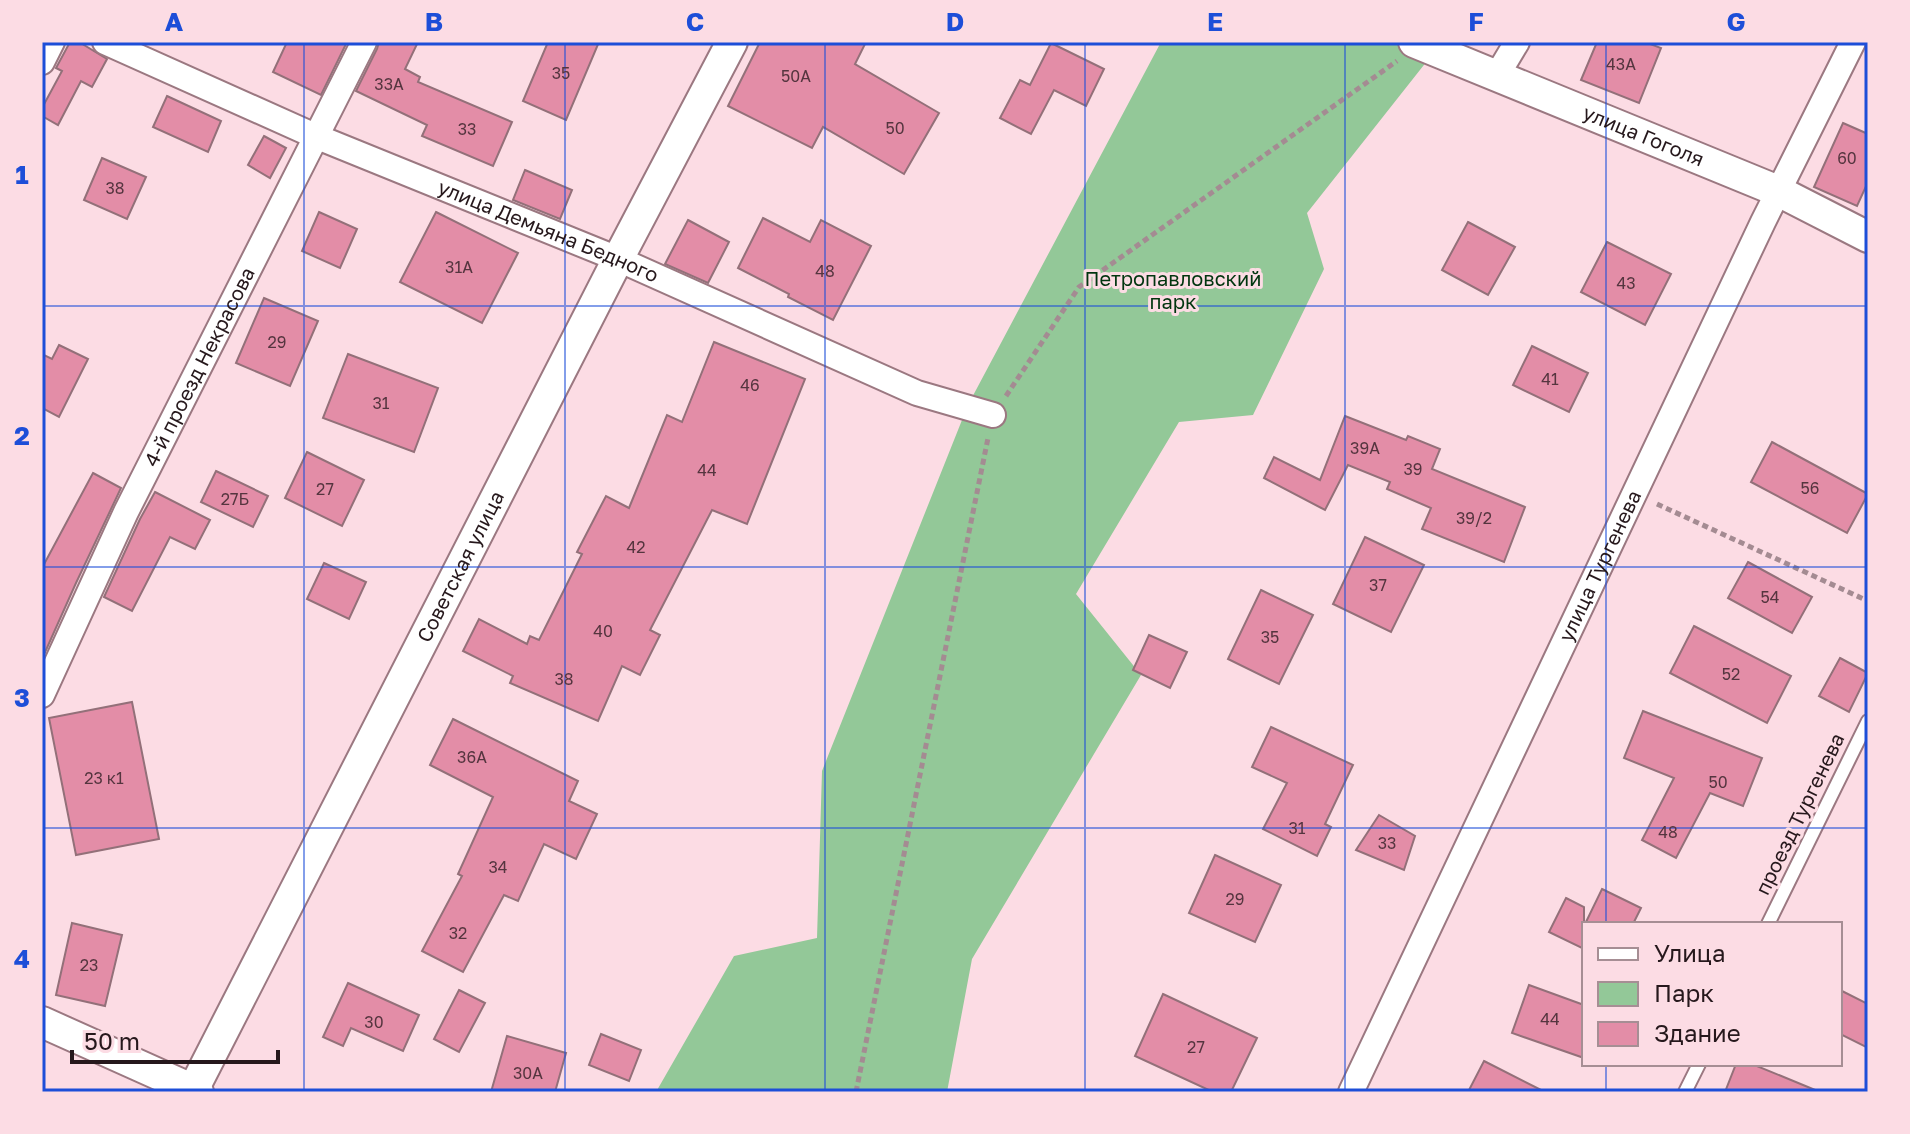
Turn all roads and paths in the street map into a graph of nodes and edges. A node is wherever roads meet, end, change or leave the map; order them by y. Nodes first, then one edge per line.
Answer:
1 (52, 42) edge
2 (105, 42) edge
3 (364, 42) edge
4 (732, 42) edge
5 (1517, 42) edge
6 (1853, 42) edge
7 (1417, 43) edge
8 (42, 62) edge
9 (1496, 77) junction
10 (315, 136) junction
11 (1778, 191) junction
12 (1868, 237) edge
13 (618, 259) junction
14 (993, 415) junction
15 (1634, 494) junction
16 (1868, 601) edge
17 (42, 695) edge
18 (1868, 721) edge
19 (1769, 922) edge
20 (42, 1022) edge
21 (1698, 1066) edge
22 (194, 1091) edge
23 (856, 1092) edge
24 (1351, 1092) edge
25 (1685, 1092) edge

1 - 8 street
2 - 10 street, улица Демьяна Бедного
3 - 10 street, 4-й проезд Некрасова
4 - 13 street, Советская улица
5 - 9 street
6 - 11 street, улица Тургенева
7 - 9 street, улица Гоголя
7 - 14 path
9 - 11 street, улица Гоголя
10 - 13 street, улица Демьяна Бедного
10 - 17 street, 4-й проезд Некрасова
11 - 12 street, улица Гоголя
11 - 15 street, улица Тургенева
13 - 14 street, улица Демьяна Бедного
13 - 22 street, Советская улица
14 - 23 path
15 - 16 path
15 - 24 street, улица Тургенева
18 - 19 lane, проезд Тургенева
20 - 22 street
21 - 25 lane

